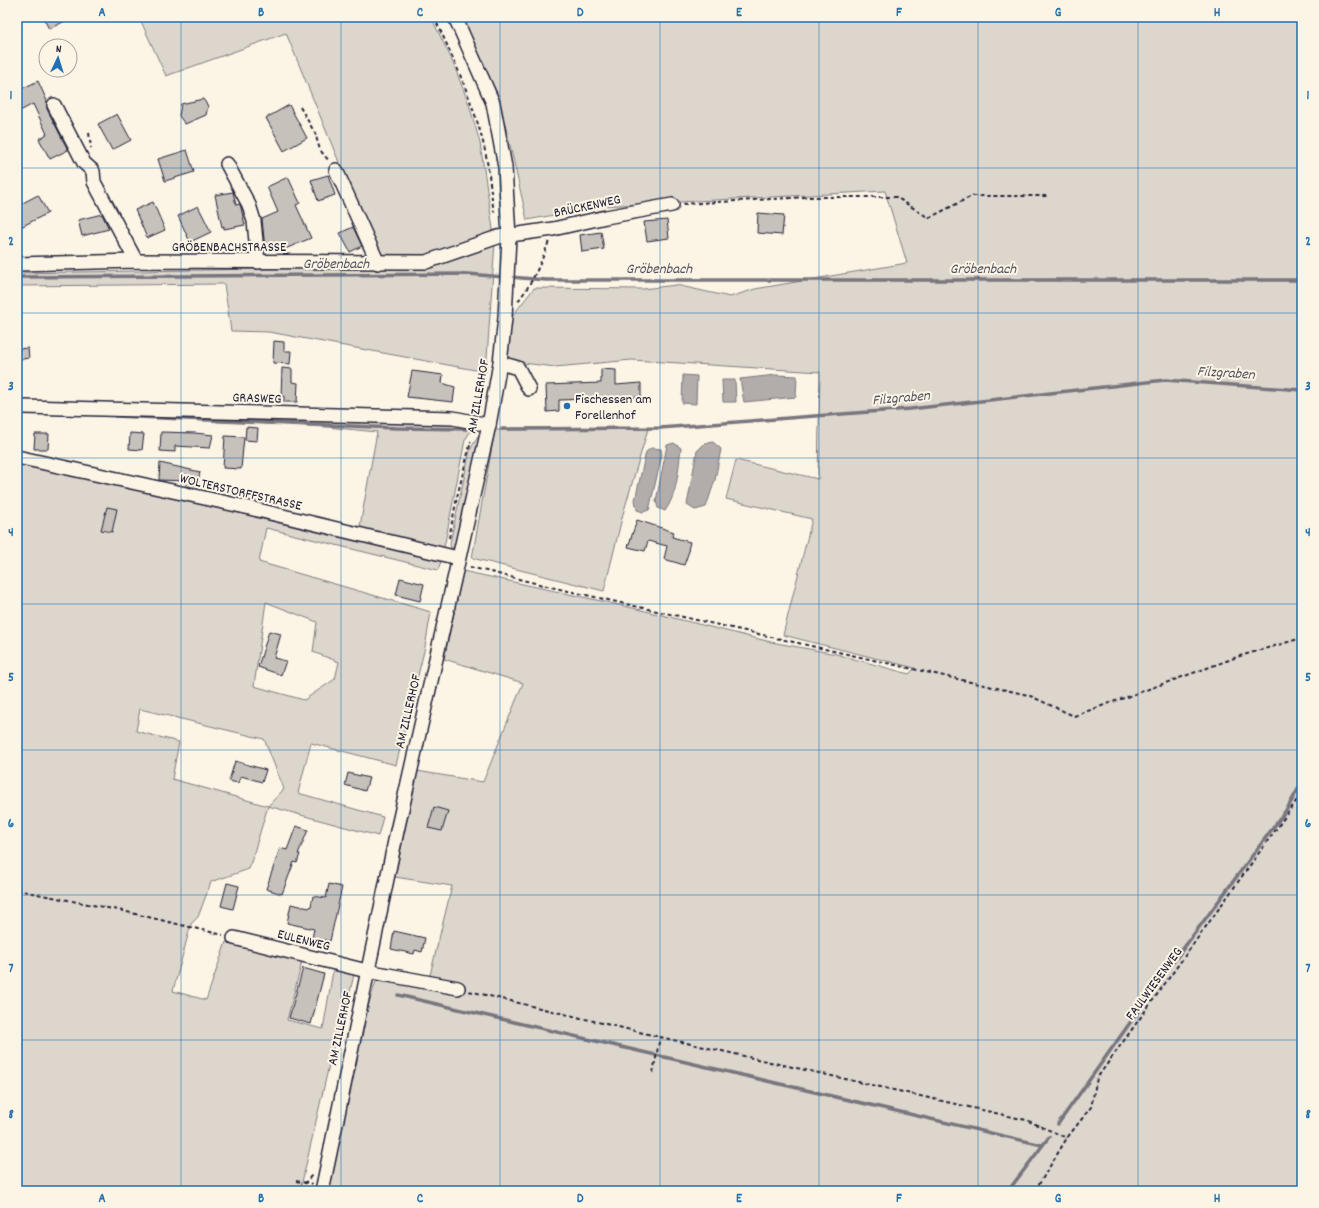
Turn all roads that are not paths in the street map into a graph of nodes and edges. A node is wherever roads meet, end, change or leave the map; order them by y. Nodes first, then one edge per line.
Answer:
1 (455, 17) edge
2 (54, 105) dead end
3 (227, 164) dead end
4 (336, 170) road end
5 (672, 205) road end
6 (509, 237) junction
7 (136, 262) junction
8 (258, 262) junction
9 (378, 263) junction
10 (17, 264) edge
11 (500, 363) junction
12 (529, 389) dead end
13 (23, 406) dead end
14 (489, 425) junction
15 (17, 457) edge
16 (458, 561) junction
17 (234, 938) road end
18 (367, 971) junction
19 (458, 988) road end
20 (323, 1188) edge

1 - 6 street, AM ZILLERHOF
2 - 7 street
3 - 8 street
4 - 9 street
5 - 6 street, BRÜCKENWEG
6 - 9 street, GRÖBENBACHSTRASSE
6 - 11 street, AM ZILLERHOF
7 - 8 street, GRÖBENBACHSTRASSE
7 - 10 street, GRÖBENBACHSTRASSE
8 - 9 street, GRÖBENBACHSTRASSE
11 - 12 street
11 - 14 street, AM ZILLERHOF
13 - 14 street, GRASWEG
14 - 16 street, AM ZILLERHOF
15 - 16 street, WOLTERSTORFFSTRASSE
16 - 18 street, AM ZILLERHOF
17 - 18 street, EULENWEG
18 - 19 street, EULENWEG
18 - 20 street, AM ZILLERHOF

